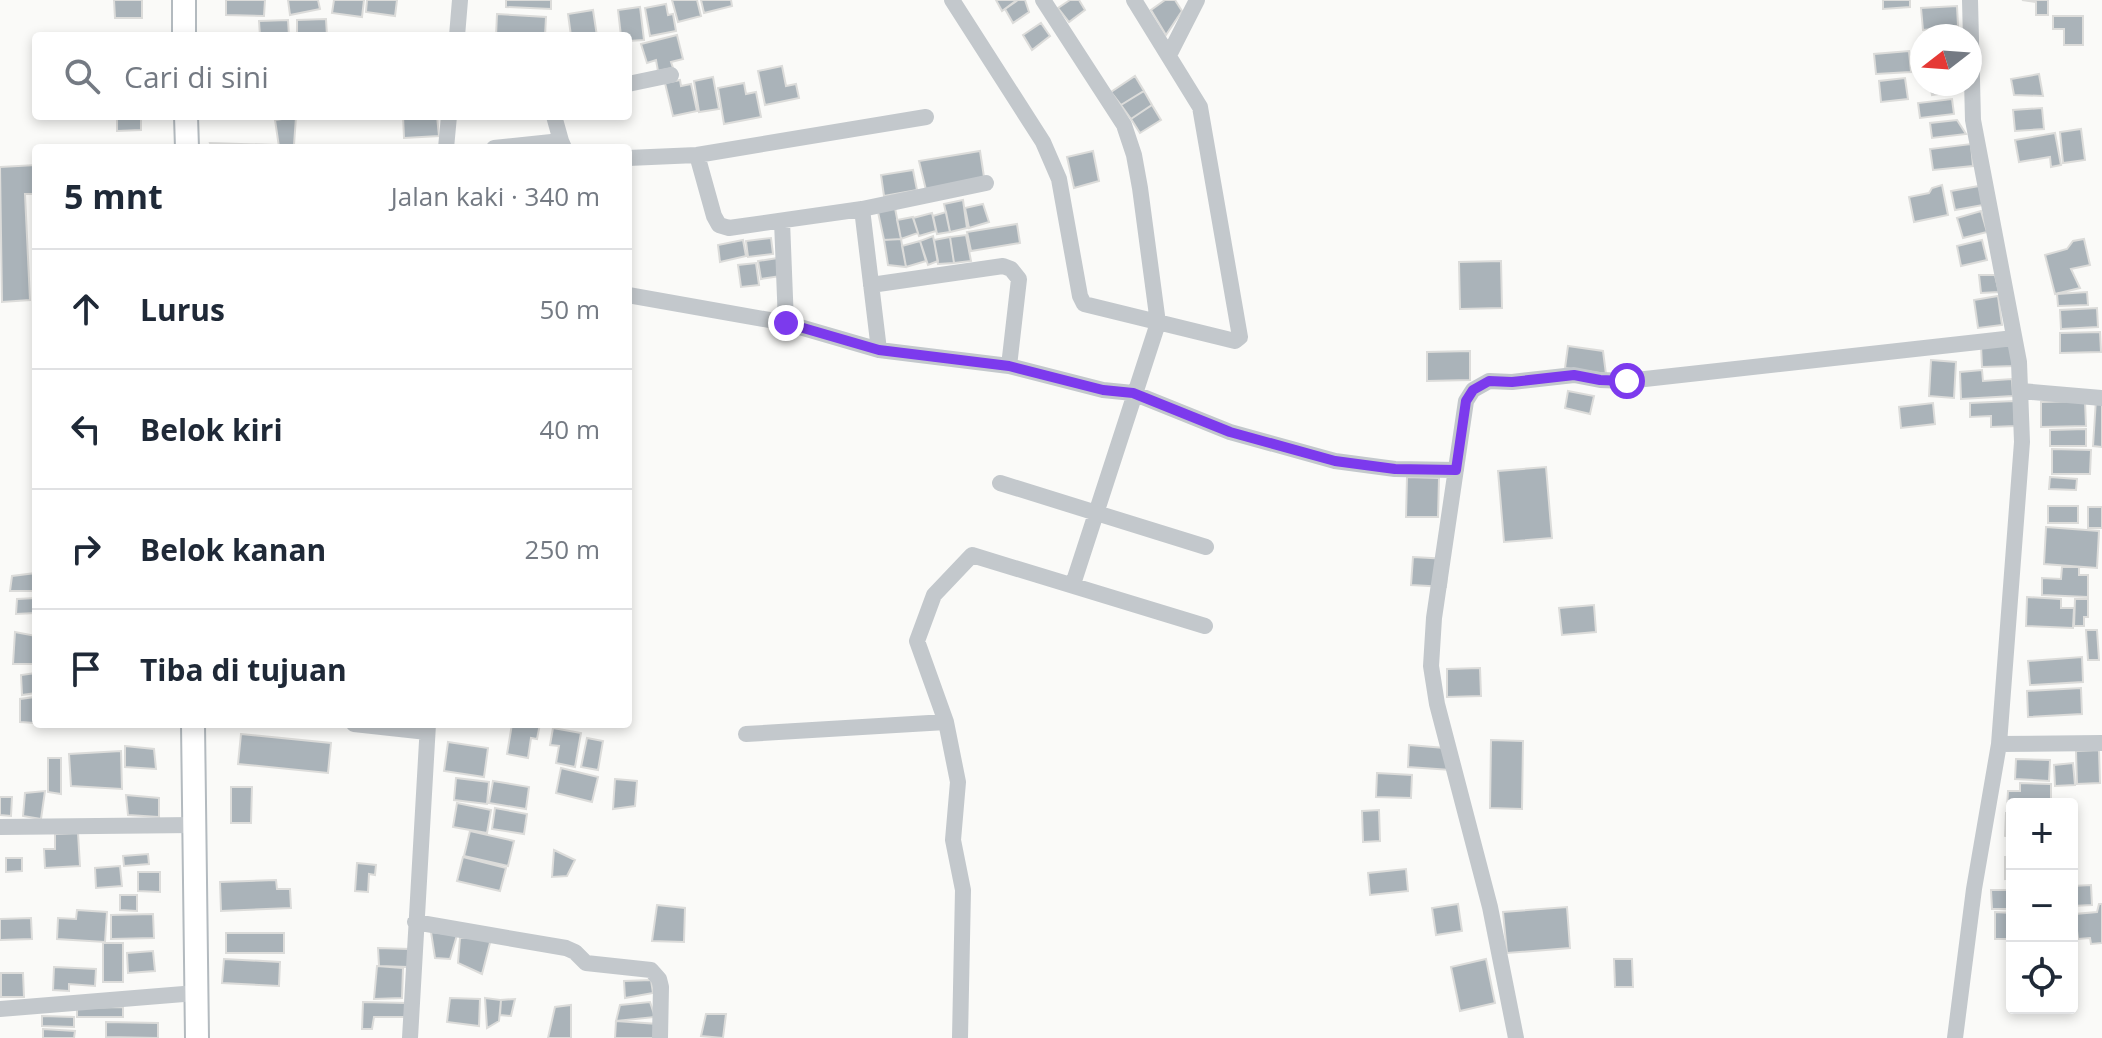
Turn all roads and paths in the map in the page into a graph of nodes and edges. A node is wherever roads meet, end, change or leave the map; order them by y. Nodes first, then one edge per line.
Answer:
1 (184, 0) edge
2 (952, 0) edge
3 (1043, 0) edge
4 (1134, 0) edge
5 (1197, 0) edge
6 (1970, 0) edge
7 (456, 1) edge
8 (184, 32) edge
9 (457, 32) edge
10 (1169, 55) junction
11 (671, 75) dead end
12 (632, 83) edge
13 (926, 117) dead end
14 (186, 120) edge
15 (449, 120) edge
16 (555, 120) edge
17 (187, 144) edge
18 (446, 144) edge
19 (562, 144) edge
20 (697, 155) junction
21 (632, 158) edge
22 (986, 183) dead end
23 (862, 209) junction
24 (782, 221) junction
25 (871, 285) junction
26 (632, 296) edge
27 (786, 323) junction
28 (1158, 323) junction
29 (2014, 338) junction
30 (879, 350) junction
31 (1009, 366) junction
32 (2021, 391) junction
33 (1133, 393) junction
34 (2102, 398) edge
35 (1456, 470) junction
36 (1000, 483) dead end
37 (1096, 512) junction
38 (1206, 547) dead end
39 (1073, 584) junction
40 (1205, 626) dead end
41 (946, 722) junction
42 (193, 728) edge
43 (427, 728) edge
44 (746, 734) dead end
45 (2102, 743) edge
46 (1999, 744) junction
47 (194, 825) junction
48 (0, 827) edge
49 (415, 922) junction
50 (196, 993) junction
51 (0, 1009) edge
52 (197, 1038) edge
53 (410, 1038) edge
54 (660, 1038) edge
55 (960, 1038) edge
56 (1516, 1038) edge
57 (1955, 1038) edge

1 - 8 main road
2 - 28 street
3 - 28 street
4 - 10 street
5 - 10 street
6 - 29 street
7 - 9 street
10 - 28 street
11 - 12 street
13 - 20 street
14 - 17 main road
15 - 18 street
16 - 19 street
20 - 21 street
20 - 24 street
22 - 23 street
23 - 24 street
23 - 25 street
24 - 27 street
25 - 30 street
25 - 31 street
26 - 27 street
27 - 30 street
28 - 33 street
29 - 32 street
29 - 35 street
30 - 31 street
31 - 33 street
32 - 34 street
32 - 46 street
33 - 35 street
33 - 37 street
35 - 56 street
36 - 37 street
37 - 38 street
37 - 39 street
39 - 40 street
39 - 41 street
41 - 44 street
41 - 55 street
42 - 47 main road
43 - 49 street
45 - 46 street
46 - 57 street
47 - 48 street
47 - 50 main road
49 - 53 street
49 - 54 street
50 - 51 street
50 - 52 main road

